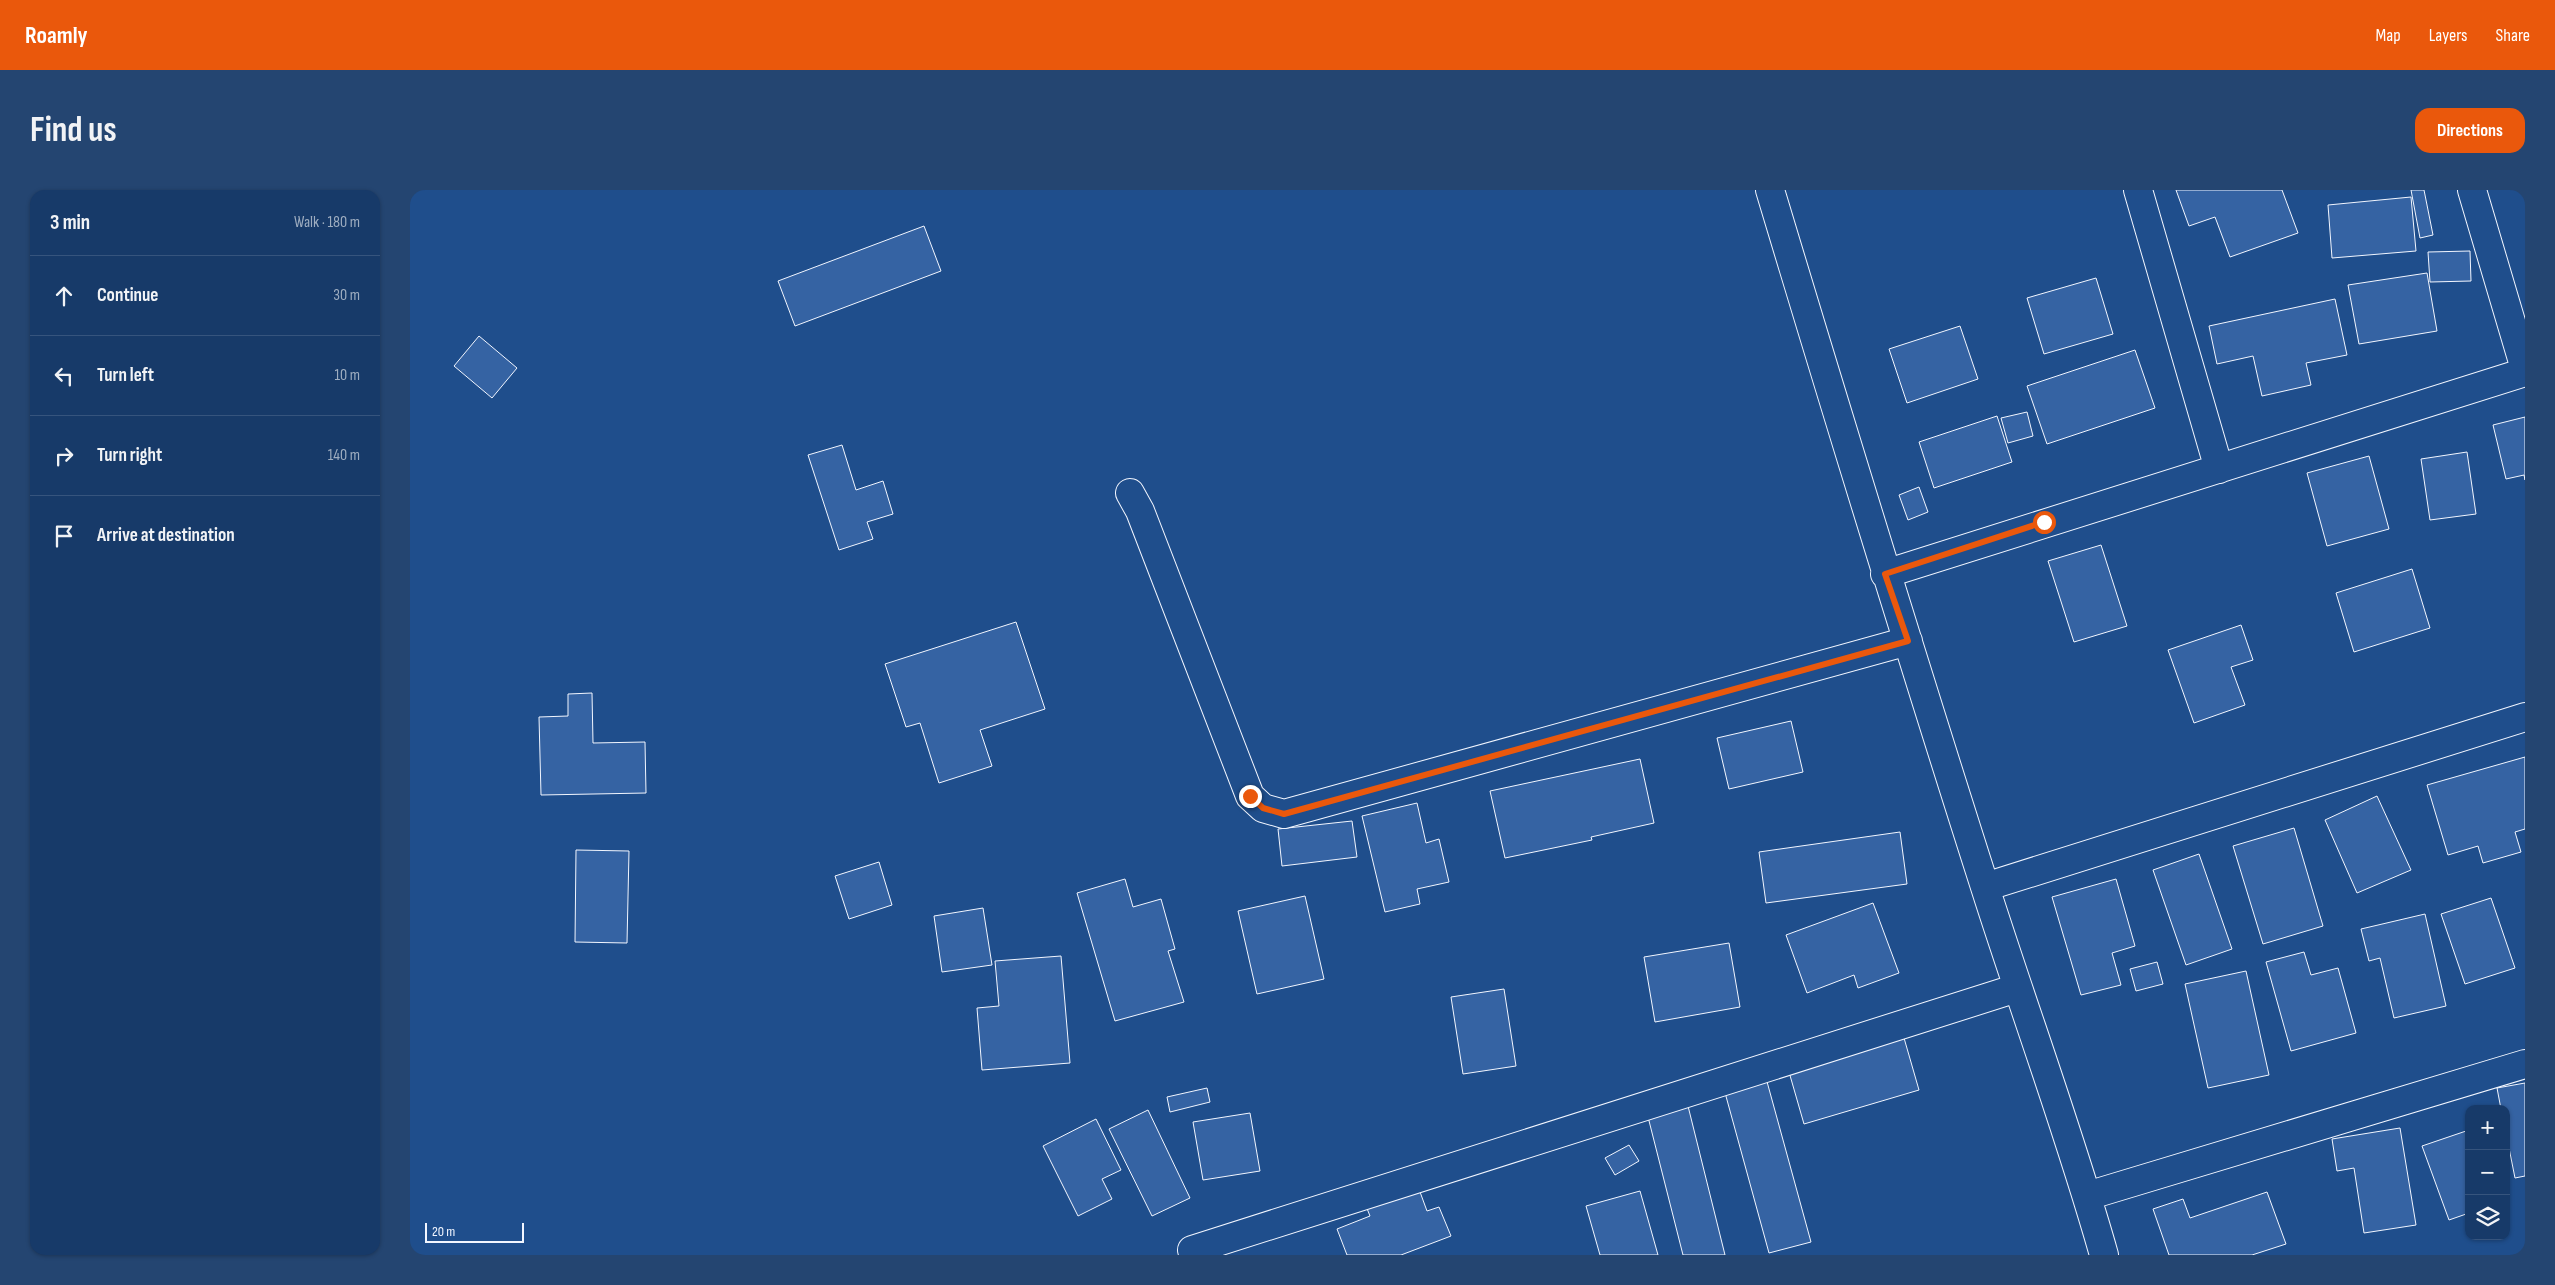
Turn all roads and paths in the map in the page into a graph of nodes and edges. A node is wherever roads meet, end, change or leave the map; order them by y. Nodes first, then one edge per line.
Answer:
1 (1770, 190) edge
2 (2138, 190) edge
3 (2472, 190) edge
4 (2525, 370) edge
5 (2220, 469) junction
6 (1130, 493) dead end
7 (1885, 574) junction
8 (1908, 641) junction
9 (2525, 717) edge
10 (1985, 887) junction
11 (2017, 988) junction
12 (2525, 1064) edge
13 (2087, 1196) junction
14 (1192, 1250) dead end
15 (2104, 1255) edge

1 - 7 street
2 - 5 street
3 - 4 street
4 - 5 street
5 - 7 street
6 - 8 street
7 - 8 street
8 - 10 street
9 - 10 street
10 - 11 street
11 - 13 street
11 - 14 street
12 - 13 street
13 - 15 street

